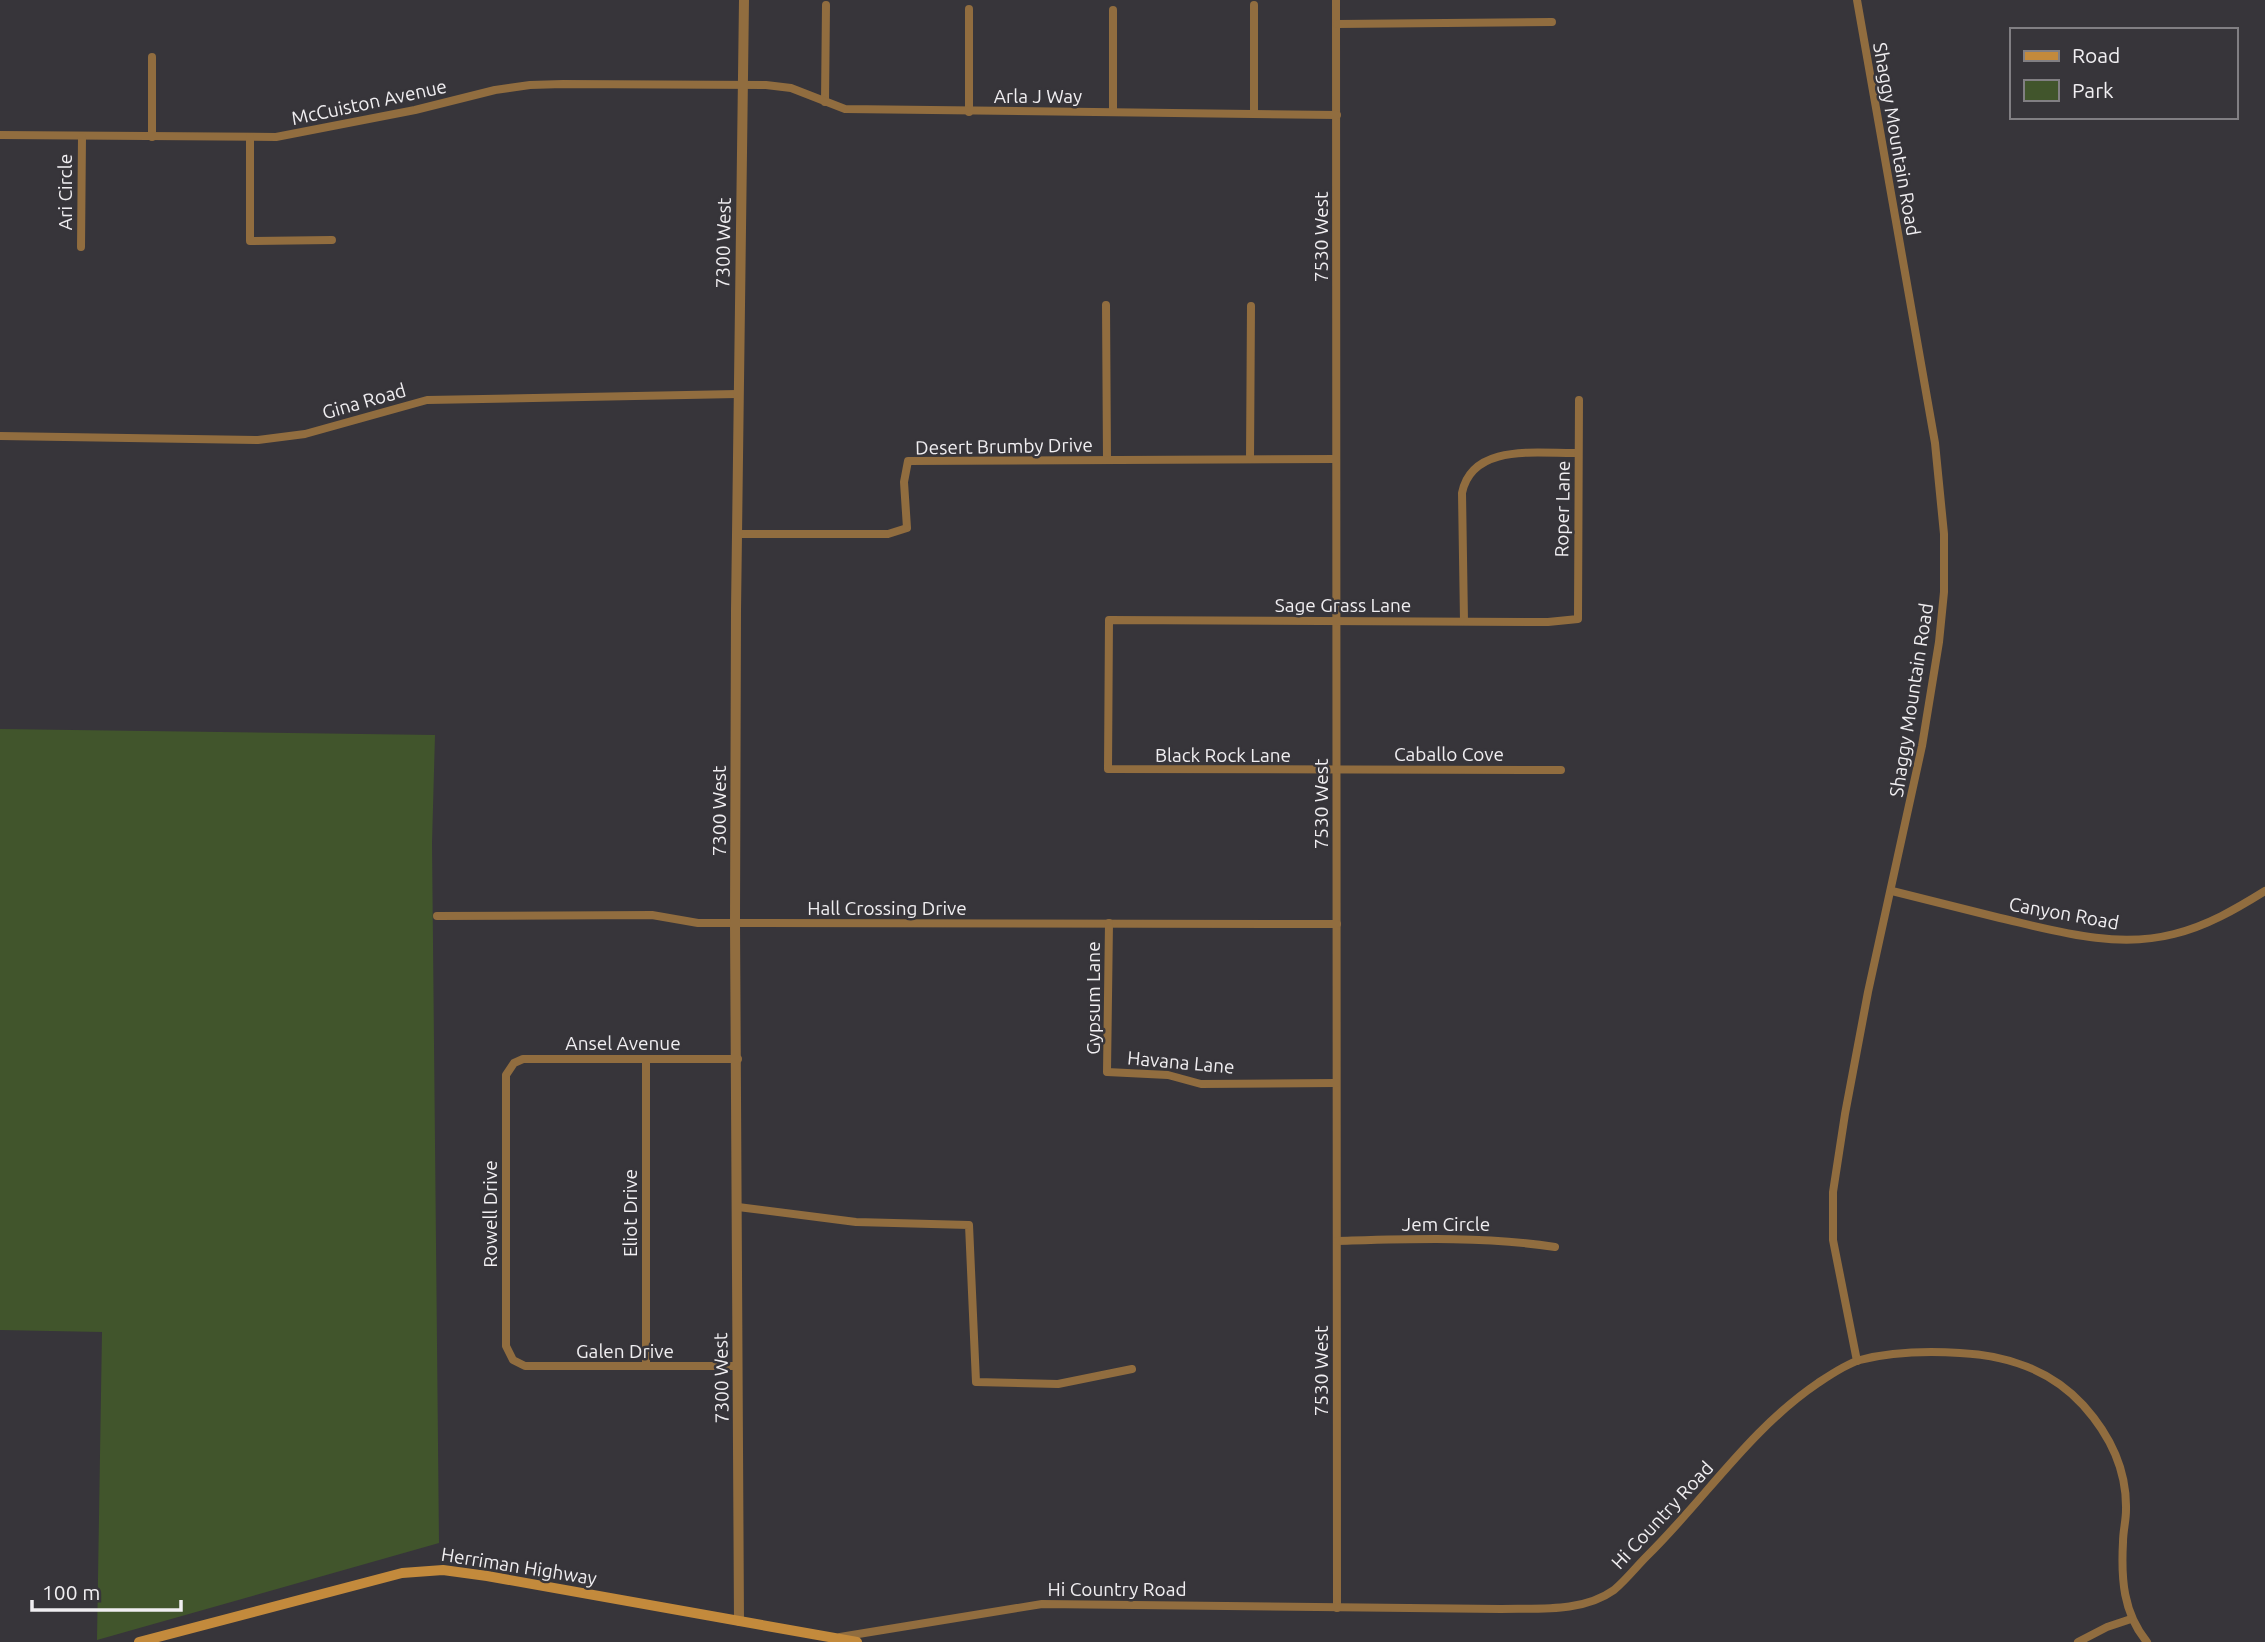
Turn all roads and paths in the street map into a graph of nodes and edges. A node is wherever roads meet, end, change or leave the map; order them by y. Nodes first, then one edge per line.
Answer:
1 (744, 0) edge
2 (1336, 0) edge
3 (1857, 0) edge
4 (826, 5) dead end
5 (1254, 5) dead end
6 (969, 9) dead end
7 (1113, 10) dead end
8 (1552, 22) dead end
9 (1337, 24) junction
10 (152, 57) dead end
11 (744, 86) junction
12 (825, 102) junction
13 (969, 112) junction
14 (1113, 112) junction
15 (1254, 113) junction
16 (1337, 116) junction
17 (0, 135) edge
18 (82, 137) junction
19 (152, 137) junction
20 (250, 137) junction
21 (332, 240) dead end
22 (81, 247) dead end
23 (1106, 304) dead end
24 (1251, 306) dead end
25 (737, 394) junction
26 (1579, 400) dead end
27 (0, 436) edge
28 (1578, 453) junction
29 (1251, 459) junction
30 (1336, 459) junction
31 (1107, 460) junction
32 (737, 534) junction
33 (1578, 619) joint
34 (1336, 620) junction
35 (1464, 621) junction
36 (1108, 769) joint
37 (1337, 770) junction
38 (1561, 770) dead end
39 (1892, 891) junction
40 (2265, 891) edge
41 (437, 916) dead end
42 (735, 923) junction
43 (1109, 923) junction
44 (1337, 924) junction
45 (646, 1059) junction
46 (738, 1059) junction
47 (510, 1066) joint
48 (1107, 1072) joint
49 (1336, 1083) junction
50 (738, 1207) junction
51 (1337, 1241) junction
52 (1555, 1247) dead end
53 (513, 1360) joint
54 (1857, 1361) junction
55 (646, 1366) junction
56 (738, 1366) junction
57 (1132, 1369) dead end
58 (1337, 1608) junction
59 (2131, 1619) junction
60 (739, 1621) junction
61 (837, 1637) junction
62 (139, 1642) edge
63 (858, 1642) edge
64 (2078, 1642) edge
65 (2147, 1642) edge

1 - 11 street, 7300 West
2 - 9 street, 7530 West
3 - 39 street, Shaggy Mountain Road
4 - 12 street
5 - 15 street
6 - 13 street
7 - 14 street
8 - 9 street
9 - 16 street, 7530 West
10 - 19 street
11 - 12 street, Arla J Way
11 - 20 street, McCuiston Avenue
11 - 25 street, 7300 West
12 - 13 street, Arla J Way
13 - 14 street, Arla J Way
14 - 15 street, Arla J Way
15 - 16 street, Arla J Way
16 - 30 street, 7530 West
17 - 18 street, McCuiston Avenue
18 - 19 street, McCuiston Avenue
18 - 22 street, Ari Circle
19 - 20 street, McCuiston Avenue
20 - 21 street
23 - 31 street
24 - 29 street
25 - 27 street, Gina Road
25 - 32 street, 7300 West
26 - 28 street, Roper Lane
28 - 33 street, Roper Lane
28 - 35 street
29 - 30 street, Desert Brumby Drive
29 - 31 street, Desert Brumby Drive
30 - 34 street, 7530 West
31 - 32 street, Desert Brumby Drive
32 - 42 street, 7300 West
33 - 35 street, Sage Grass Lane
34 - 35 street, Sage Grass Lane
34 - 36 street, Sage Grass Lane
34 - 37 street, 7530 West
36 - 37 street, Black Rock Lane
37 - 38 street, Caballo Cove
37 - 44 street, 7530 West
39 - 40 street, Canyon Road
39 - 54 street, Shaggy Mountain Road
41 - 42 street, Hall Crossing Drive
42 - 43 street, Hall Crossing Drive
42 - 46 street, 7300 West
43 - 44 street, Hall Crossing Drive
43 - 48 street, Gypsum Lane
44 - 49 street, 7530 West
45 - 46 street, Ansel Avenue
45 - 47 street, Ansel Avenue
45 - 55 street, Eliot Drive
46 - 50 street, 7300 West
47 - 53 street, Rowell Drive
48 - 49 street, Havana Lane
49 - 51 street, 7530 West
50 - 56 street, 7300 West
50 - 57 street
51 - 52 street, Jem Circle
51 - 58 street, 7530 West
53 - 55 street, Galen Drive
54 - 58 street, Hi Country Road
54 - 59 street, Hi Country Road
55 - 56 street, Galen Drive
56 - 60 street, 7300 West
58 - 61 street, Hi Country Road
59 - 64 street
59 - 65 street, Hi Country Road
60 - 61 main road, Herriman Highway
60 - 62 main road, Herriman Highway
61 - 63 main road, Herriman Highway

